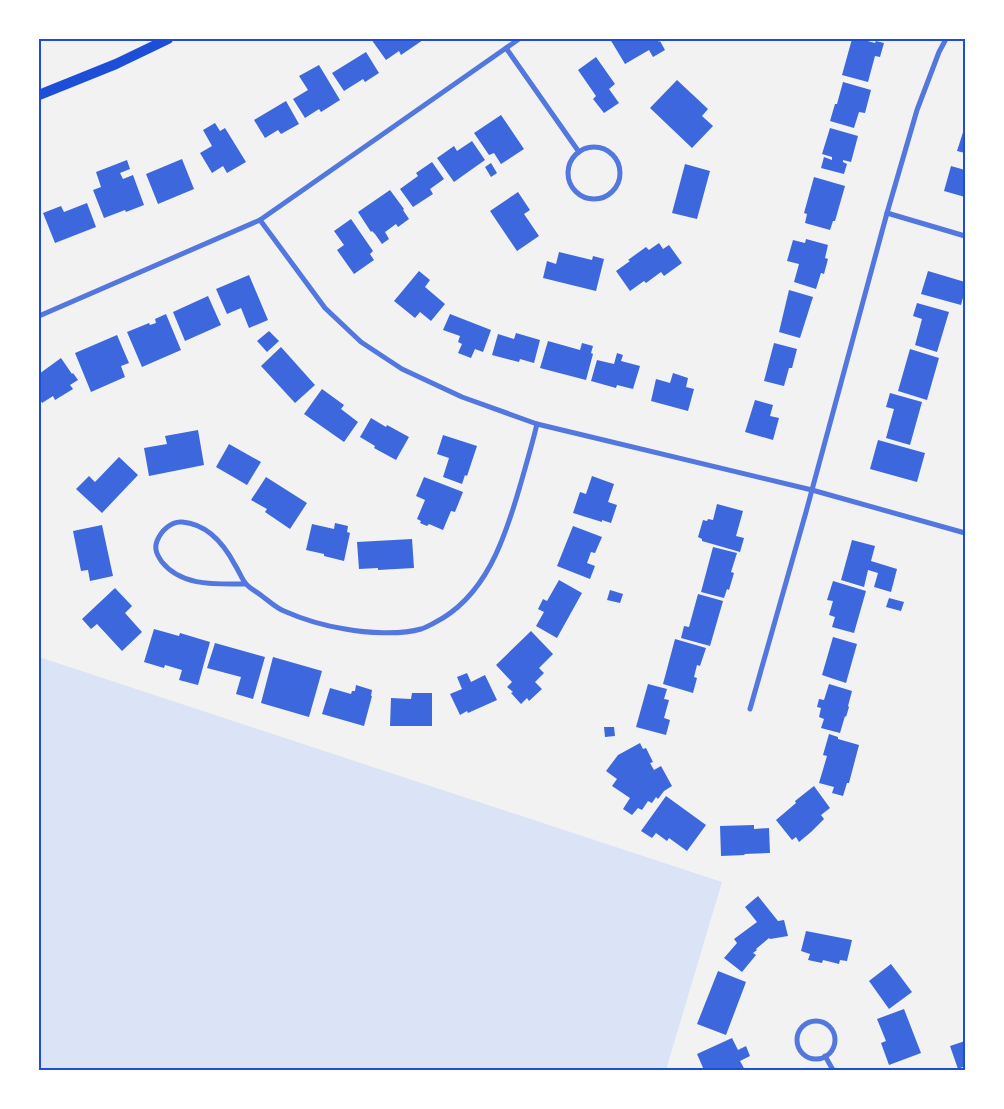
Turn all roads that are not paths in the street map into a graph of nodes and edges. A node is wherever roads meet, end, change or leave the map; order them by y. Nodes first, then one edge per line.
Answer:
1 (168, 39) edge
2 (519, 39) edge
3 (946, 39) edge
4 (506, 48) junction
5 (39, 95) edge
6 (579, 152) junction
7 (887, 213) junction
8 (260, 220) junction
9 (965, 236) edge
10 (39, 316) edge
11 (538, 424) junction
12 (812, 490) junction
13 (965, 532) edge
14 (246, 584) junction
15 (750, 709) dead end
16 (825, 1056) junction
17 (833, 1070) edge

1 - 5 main road
2 - 4 street
3 - 7 street
4 - 6 street
4 - 8 street
6 - 6 street
7 - 9 street
7 - 12 street
8 - 10 street
8 - 11 street
11 - 12 street
11 - 14 street
12 - 13 street
12 - 15 street
14 - 14 street
16 - 16 street
16 - 17 street

